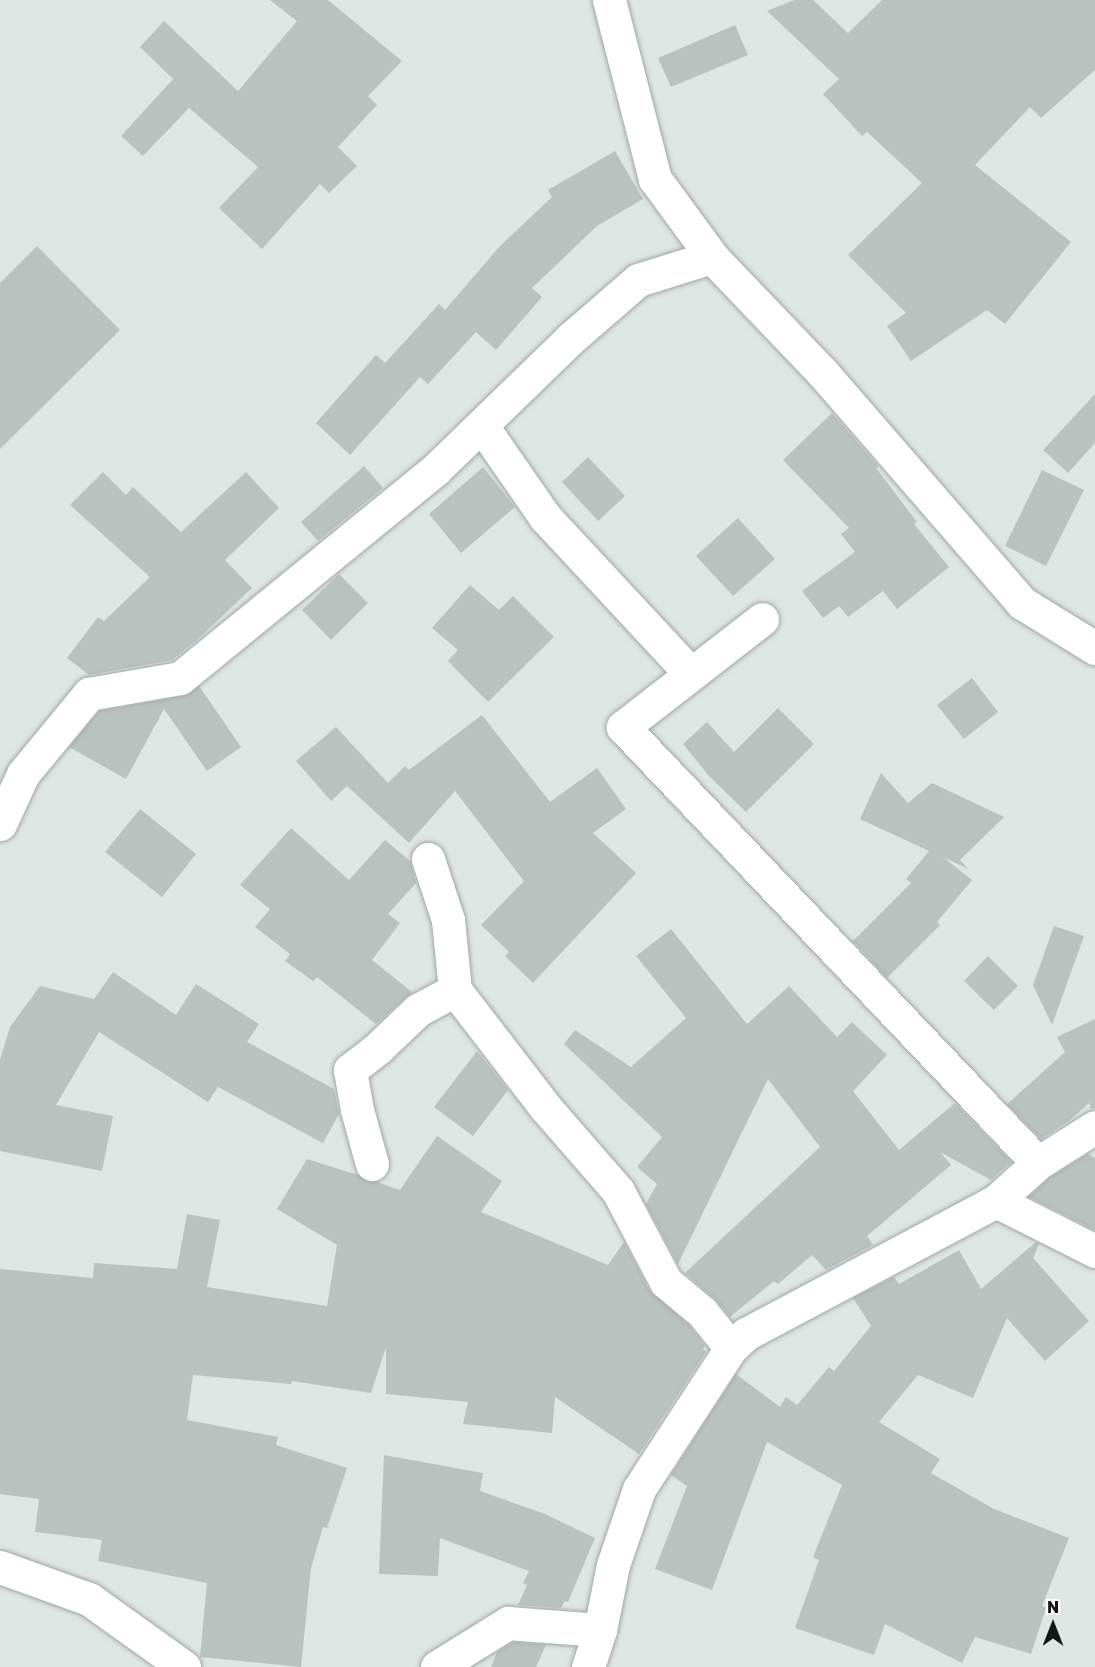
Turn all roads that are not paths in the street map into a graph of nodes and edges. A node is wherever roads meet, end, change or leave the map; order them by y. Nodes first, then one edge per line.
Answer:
1 (609, 0) edge
2 (712, 257) junction
3 (482, 426) junction
4 (762, 619) dead end
5 (1095, 648) edge
6 (692, 674) junction
7 (0, 824) edge
8 (428, 859) dead end
9 (455, 990) junction
10 (1095, 1127) edge
11 (1038, 1163) junction
12 (372, 1164) dead end
13 (996, 1201) junction
14 (1095, 1251) edge
15 (731, 1348) junction
16 (0, 1567) edge
17 (600, 1630) junction
18 (184, 1667) edge
19 (438, 1667) edge
20 (588, 1667) edge

1 - 2 street
2 - 3 street
2 - 5 street
3 - 6 street
3 - 7 street
4 - 6 street
6 - 11 street
8 - 9 street
9 - 12 street
9 - 15 street
10 - 11 street
11 - 13 street
13 - 14 street
13 - 15 street
15 - 17 street
16 - 18 street
17 - 19 street
17 - 20 street

